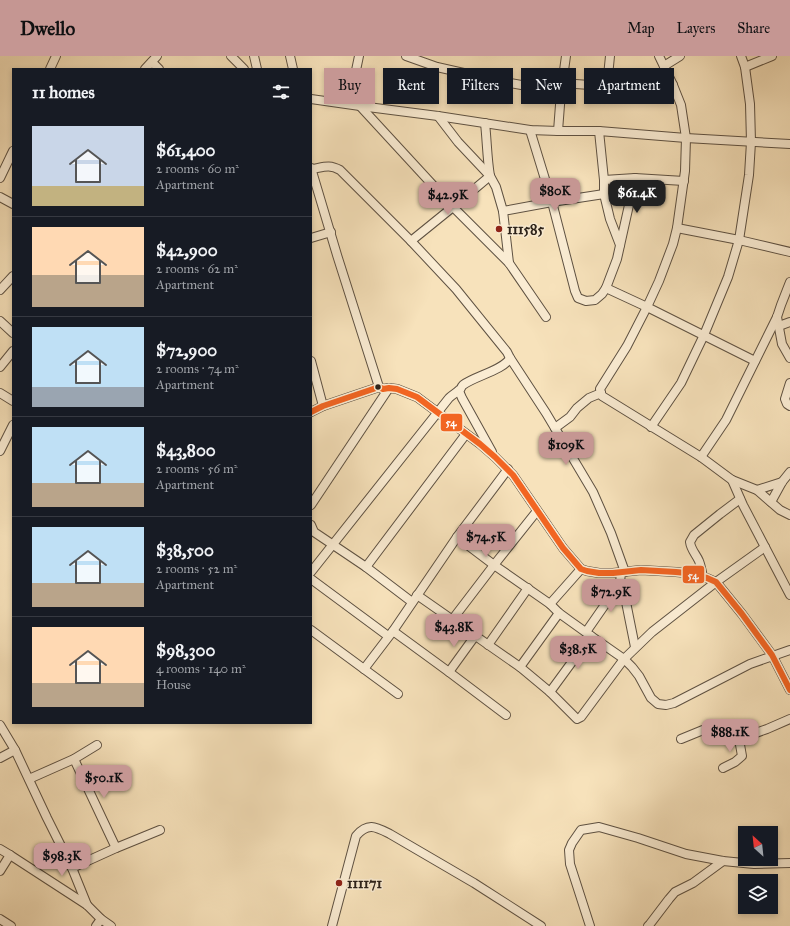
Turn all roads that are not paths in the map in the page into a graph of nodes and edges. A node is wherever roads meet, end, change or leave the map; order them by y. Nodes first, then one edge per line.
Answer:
1 (56, 56) edge
2 (231, 56) edge
3 (254, 56) edge
4 (290, 56) edge
5 (359, 56) edge
6 (406, 56) edge
7 (566, 56) edge
8 (610, 56) edge
9 (659, 56) edge
10 (680, 56) edge
11 (741, 56) edge
12 (772, 56) edge
13 (154, 59) edge
14 (664, 66) joint
15 (744, 67) junction
16 (50, 68) edge
17 (146, 68) edge
18 (158, 68) edge
19 (243, 68) edge
20 (257, 68) edge
21 (293, 68) edge
22 (356, 68) edge
23 (564, 68) edge
24 (609, 68) edge
25 (521, 83) edge
26 (674, 88) edge
27 (312, 99) edge
28 (324, 101) edge
29 (349, 104) edge
30 (560, 104) edge
31 (360, 106) junction
32 (438, 116) junction
33 (485, 123) junction
34 (530, 130) junction
35 (558, 131) junction
36 (599, 131) junction
37 (686, 138) junction
38 (751, 142) junction
39 (790, 144) edge
40 (12, 153) edge
41 (312, 168) edge
42 (312, 171) edge
43 (490, 176) junction
44 (0, 178) edge
45 (635, 178) junction
46 (604, 180) junction
47 (684, 181) junction
48 (604, 194) junction
49 (0, 197) edge
50 (552, 202) junction
51 (12, 203) edge
52 (453, 207) junction
53 (503, 211) junction
54 (677, 228) junction
55 (331, 232) junction
56 (312, 238) edge
57 (739, 240) junction
58 (411, 241) junction
59 (620, 245) junction
60 (790, 252) edge
61 (508, 263) junction
62 (12, 277) edge
63 (790, 282) edge
64 (606, 288) junction
65 (0, 290) edge
66 (646, 307) junction
67 (546, 317) dead end
68 (777, 317) junction
69 (0, 321) edge
70 (790, 322) edge
71 (779, 326) junction
72 (12, 333) edge
73 (704, 335) junction
74 (12, 353) edge
75 (510, 358) junction
76 (790, 358) edge
77 (755, 361) junction
78 (312, 365) edge
79 (0, 367) edge
80 (790, 383) edge
81 (379, 387) junction
82 (389, 388) junction
83 (459, 391) junction
84 (0, 393) edge
85 (601, 393) junction
86 (12, 400) edge
87 (323, 406) junction
88 (790, 406) edge
89 (312, 412) edge
90 (438, 413) junction
91 (12, 427) edge
92 (651, 427) junction
93 (556, 428) junction
94 (466, 434) junction
95 (0, 451) edge
96 (494, 456) junction
97 (701, 457) junction
98 (508, 469) junction
99 (790, 472) edge
100 (732, 480) junction
101 (782, 482) junction
102 (758, 490) junction
103 (740, 499) junction
104 (771, 502) junction
105 (312, 504) edge
106 (537, 511) junction
107 (790, 515) edge
108 (312, 530) edge
109 (457, 537) junction
110 (333, 544) junction
111 (765, 547) junction
112 (494, 564) junction
113 (366, 567) junction
114 (581, 568) junction
115 (312, 571) edge
116 (623, 572) junction
117 (703, 577) junction
118 (312, 580) edge
119 (716, 582) junction
120 (620, 583) junction
121 (528, 588) junction
122 (790, 595) edge
123 (414, 598) junction
124 (550, 604) junction
125 (559, 613) junction
126 (452, 620) junction
127 (312, 631) edge
128 (390, 634) junction
129 (588, 634) junction
130 (475, 636) junction
131 (488, 645) junction
132 (635, 647) junction
133 (790, 650) edge
134 (772, 655) junction
135 (624, 659) junction
136 (520, 668) junction
137 (364, 669) junction
138 (449, 672) junction
139 (790, 690) edge
140 (550, 692) junction
141 (398, 694) dead end
142 (506, 715) dead end
143 (790, 719) edge
144 (0, 725) edge
145 (681, 739) dead end
146 (739, 739) junction
147 (97, 745) dead end
148 (16, 750) junction
149 (0, 758) edge
150 (74, 759) junction
151 (723, 768) dead end
152 (29, 779) junction
153 (160, 830) dead end
154 (116, 848) junction
155 (0, 849) edge
156 (10, 854) junction
157 (723, 861) junction
158 (790, 863) edge
159 (72, 868) junction
160 (0, 871) edge
161 (86, 905) junction
162 (0, 919) edge
163 (101, 919) junction
164 (11, 926) edge
165 (96, 926) edge
166 (111, 926) edge
167 (332, 926) edge
168 (541, 926) edge
169 (590, 926) edge
170 (648, 926) edge

1 - 16 street
2 - 19 street
3 - 20 street
4 - 21 street
5 - 22 street
6 - 25 street
7 - 23 street
8 - 24 street
9 - 14 street
10 - 14 street
11 - 15 street
12 - 15 street
13 - 17 street
13 - 18 street
15 - 38 street
26 - 37 street
27 - 28 street
29 - 31 street
30 - 35 street
31 - 32 street
31 - 52 street
32 - 33 street
32 - 43 street
33 - 34 street
33 - 43 street
34 - 35 street
34 - 50 street
35 - 36 street
36 - 37 street
36 - 46 street
37 - 38 street
37 - 47 street
38 - 39 street
38 - 57 street
40 - 44 street
41 - 58 street
42 - 55 street
43 - 52 street
43 - 53 street
45 - 46 street
45 - 47 street
45 - 59 street
46 - 48 street
47 - 54 street
48 - 50 street
48 - 59 street
49 - 51 street
50 - 53 street
50 - 64 street
52 - 58 street
52 - 61 street
53 - 61 street
54 - 57 street
54 - 66 street
55 - 56 street
55 - 81 street
57 - 60 street
57 - 73 street
58 - 75 street
59 - 64 street
61 - 67 street
62 - 65 street
63 - 68 street
64 - 66 street
66 - 73 street
66 - 85 street
68 - 71 street
68 - 77 street
69 - 72 street
70 - 71 street
71 - 76 street
73 - 77 street
73 - 92 street
74 - 79 street
75 - 83 street
75 - 93 street
77 - 97 street
78 - 87 street
80 - 88 street
81 - 82 street
81 - 87 street
82 - 90 street
82 - 105 street
83 - 90 street
83 - 96 street
84 - 86 street
85 - 92 street
85 - 93 street
87 - 89 street
90 - 94 street
90 - 110 street
91 - 95 street
92 - 97 street
93 - 116 street
94 - 96 street
94 - 113 street
96 - 98 street
97 - 100 street
98 - 106 street
98 - 109 street
99 - 101 street
100 - 102 street
100 - 103 street
101 - 102 street
101 - 104 street
102 - 104 street
103 - 111 street
103 - 117 street
104 - 107 street
106 - 112 street
106 - 114 street
108 - 110 street
109 - 112 street
109 - 123 street
110 - 113 street
110 - 115 street
111 - 119 street
111 - 122 street
112 - 121 street
112 - 126 street
113 - 123 street
114 - 116 street
114 - 124 street
116 - 117 street
116 - 120 street
117 - 119 street
118 - 128 street
119 - 132 street
119 - 134 street
120 - 129 street
120 - 132 street
121 - 124 street
121 - 131 street
123 - 126 street
123 - 128 street
124 - 125 street
125 - 129 street
125 - 136 street
126 - 130 street
127 - 137 street
128 - 137 street
128 - 138 street
129 - 135 street
129 - 140 street
130 - 131 street
130 - 138 street
131 - 136 street
132 - 135 street
133 - 134 street
134 - 135 street
134 - 139 street
135 - 140 street
136 - 140 street
137 - 141 street
138 - 142 street
143 - 146 street
144 - 148 street
145 - 146 street
146 - 151 street
147 - 150 street
148 - 149 street
148 - 152 street
150 - 152 street
150 - 154 street
152 - 159 street
153 - 154 street
154 - 159 street
155 - 156 street
156 - 160 street
156 - 161 street
157 - 158 street
157 - 169 street
157 - 170 street
159 - 161 street
161 - 163 street
162 - 164 street
163 - 165 street
163 - 166 street
167 - 168 street

